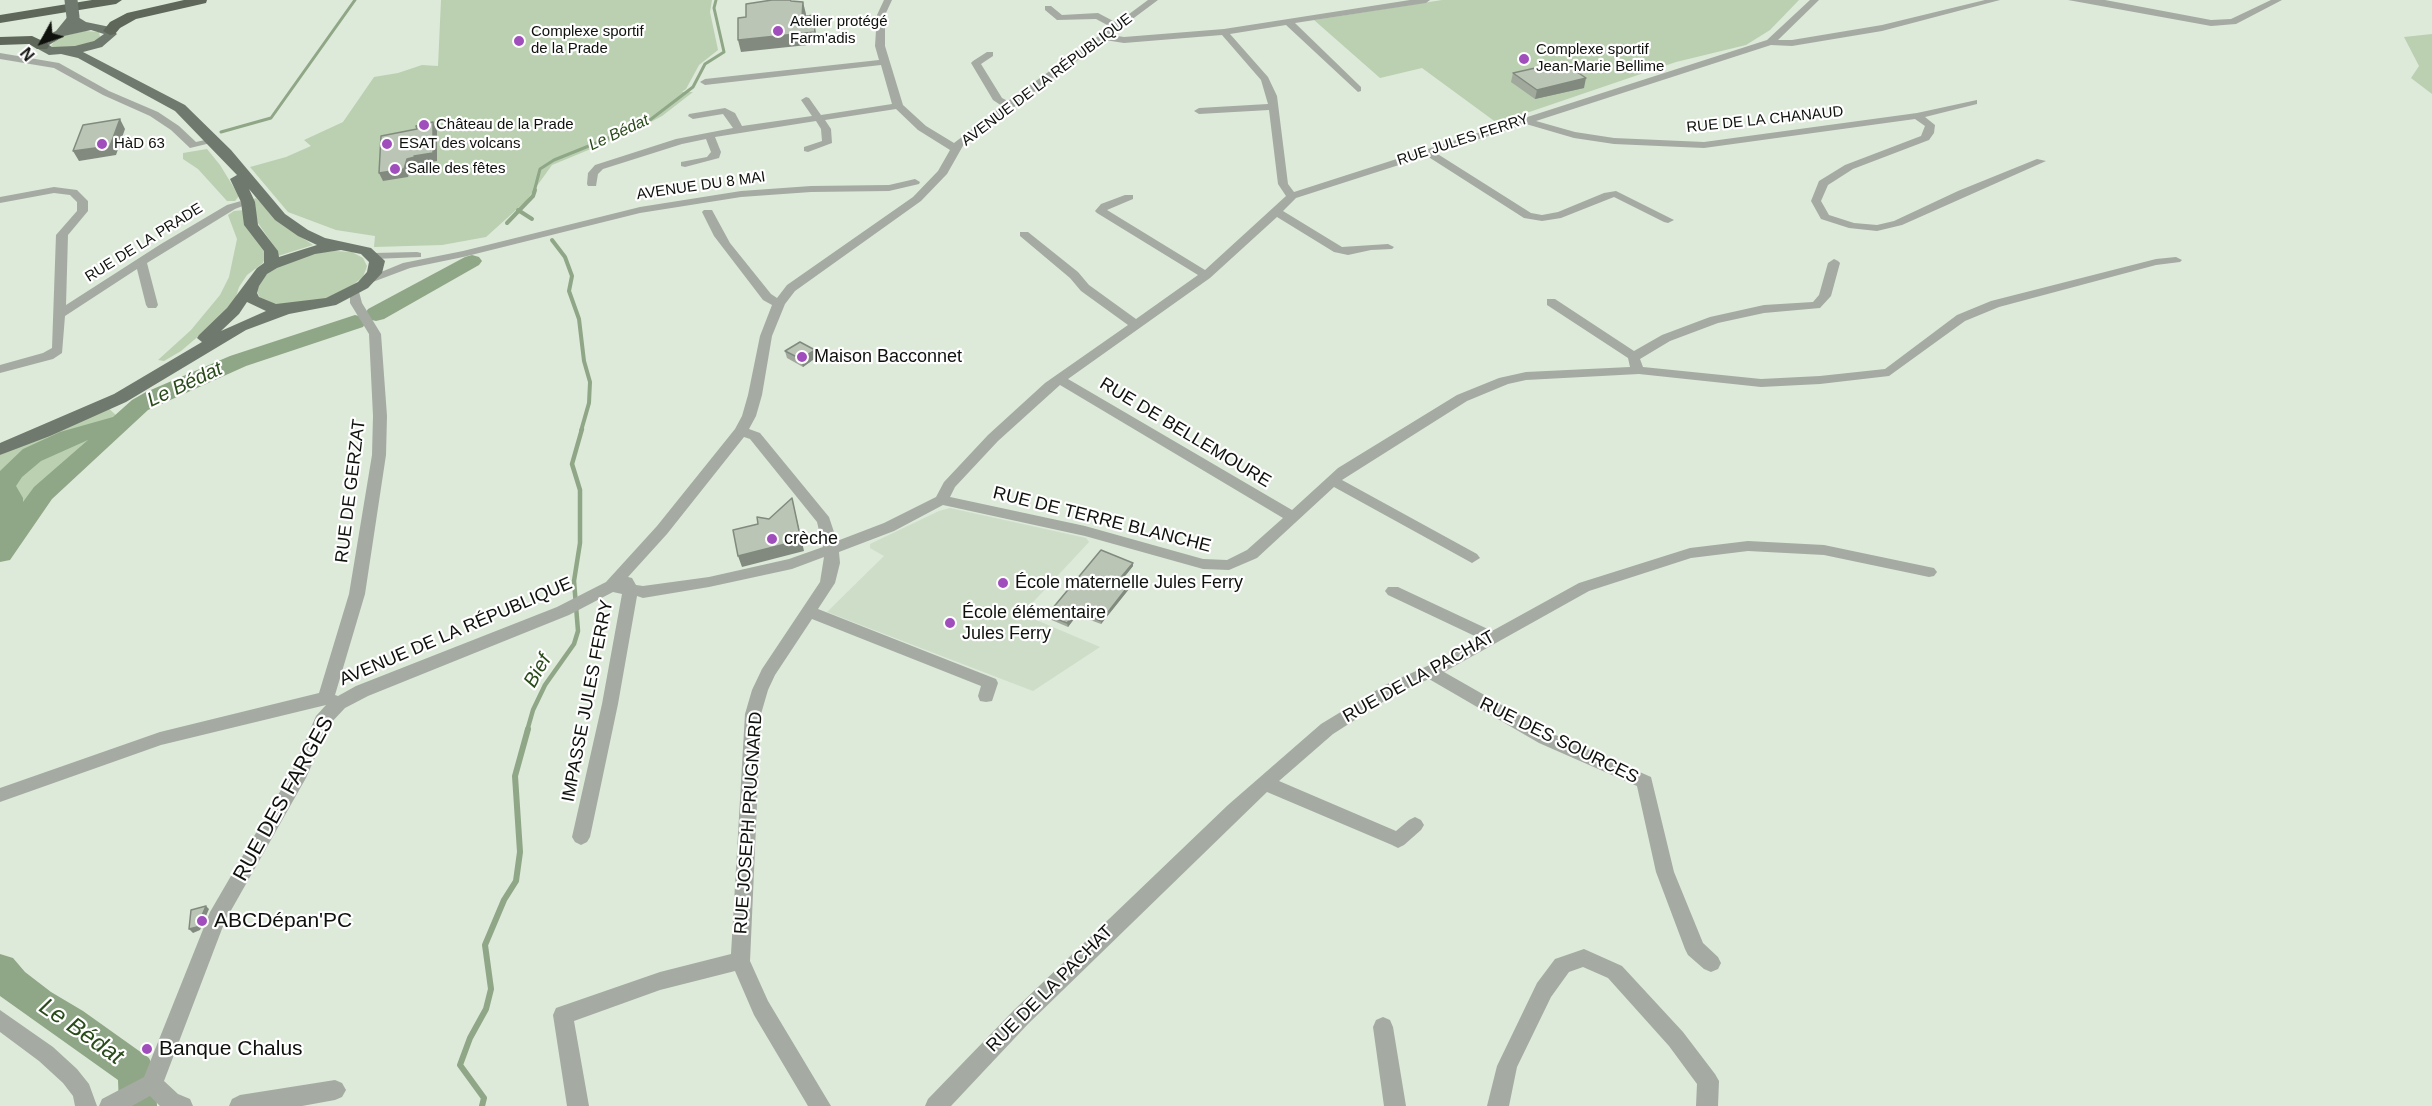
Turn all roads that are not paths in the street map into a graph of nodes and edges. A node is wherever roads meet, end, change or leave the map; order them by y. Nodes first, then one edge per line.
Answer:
1 (71, 0) edge
2 (87, 0) edge
3 (116, 0) edge
4 (201, 0) edge
5 (888, 0) edge
6 (1154, 0) edge
7 (1426, 0) edge
8 (1815, 0) edge
9 (1996, 0) edge
10 (2072, 0) edge
11 (2278, 0) edge
12 (2154, 2) dead end
13 (1048, 8) dead end
14 (2156, 13) junction
15 (0, 14) edge
16 (73, 17) junction
17 (0, 19) edge
18 (1288, 22) junction
19 (89, 27) junction
20 (1117, 27) junction
21 (110, 31) junction
22 (1224, 32) junction
23 (60, 33) junction
24 (1102, 37) junction
25 (0, 41) edge
26 (1770, 42) junction
27 (98, 44) junction
28 (42, 46) junction
29 (66, 52) junction
30 (990, 54) dead end
31 (0, 56) edge
32 (884, 62) junction
33 (127, 78) junction
34 (705, 82) dead end
35 (1358, 89) dead end
36 (806, 100) dead end
37 (1974, 102) dead end
38 (1008, 105) junction
39 (898, 106) junction
40 (1275, 107) junction
41 (1199, 111) dead end
42 (693, 116) dead end
43 (1917, 116) junction
44 (817, 117) junction
45 (1524, 120) junction
46 (739, 129) junction
47 (709, 135) junction
48 (214, 141) junction
49 (808, 149) dead end
50 (956, 149) junction
51 (1426, 151) junction
52 (2041, 162) dead end
53 (685, 164) dead end
54 (945, 165) junction
55 (915, 182) junction
56 (592, 184) dead end
57 (858, 189) junction
58 (926, 189) junction
59 (906, 195) junction
60 (1292, 196) junction
61 (1129, 197) dead end
62 (0, 200) edge
63 (248, 202) junction
64 (904, 209) junction
65 (1275, 211) junction
66 (708, 212) dead end
67 (1668, 220) dead end
68 (550, 231) junction
69 (1024, 234) dead end
70 (339, 246) junction
71 (1388, 247) dead end
72 (374, 256) junction
73 (2176, 260) dead end
74 (141, 261) junction
75 (1834, 263) dead end
76 (272, 265) junction
77 (1206, 275) junction
78 (370, 279) junction
79 (251, 285) junction
80 (354, 291) junction
81 (1551, 302) dead end
82 (779, 304) junction
83 (152, 305) dead end
84 (290, 309) junction
85 (60, 314) junction
86 (1135, 324) junction
87 (1636, 363) junction
88 (0, 369) edge
89 (1059, 379) junction
90 (741, 431) junction
91 (0, 442) edge
92 (0, 449) edge
93 (1333, 481) junction
94 (941, 500) junction
95 (1293, 517) junction
96 (831, 549) junction
97 (1472, 558) dead end
98 (625, 573) junction
99 (1929, 573) dead end
100 (611, 586) junction
101 (630, 591) junction
102 (1393, 591) dead end
103 (810, 612) junction
104 (1493, 638) junction
105 (1430, 672) junction
106 (986, 696) dead end
107 (332, 700) junction
108 (1265, 783) junction
109 (6, 792) edge
110 (1415, 825) dead end
111 (581, 837) dead end
112 (740, 961) junction
113 (1711, 963) dead end
114 (0, 1020) edge
115 (1383, 1027) dead end
116 (152, 1083) junction
117 (335, 1090) dead end
118 (116, 1103) edge
119 (86, 1106) edge
120 (182, 1106) edge
121 (240, 1106) edge
122 (578, 1106) edge
123 (820, 1106) edge
124 (936, 1106) edge
125 (1395, 1106) edge
126 (1498, 1106) edge
127 (1707, 1106) edge

1 - 16 main road, bridge
2 - 15 highway
3 - 17 highway
4 - 21 highway
5 - 32 street
6 - 20 street, AVENUE DE LA RÉPUBLIQUE
7 - 18 street
8 - 26 street, RUE JULES FERRY
9 - 26 street
10 - 14 street
11 - 14 street
12 - 14 street
13 - 20 street
16 - 19 main road
16 - 23 main road
18 - 22 street
18 - 35 street
19 - 21 main road
19 - 23 main road
20 - 24 street, AVENUE DE LA RÉPUBLIQUE
21 - 27 main road
22 - 24 street
22 - 40 street
23 - 28 main road
24 - 38 street, AVENUE DE LA RÉPUBLIQUE
25 - 28 highway
26 - 45 street, RUE JULES FERRY
27 - 29 main road
27 - 33 main road
28 - 29 main road
29 - 33 main road
30 - 38 street
31 - 48 street
32 - 34 street
32 - 39 street
33 - 48 main road
36 - 44 street
37 - 43 street, RUE DE LA CHANAUD
38 - 50 street, AVENUE DE LA RÉPUBLIQUE
39 - 44 street
39 - 50 street
40 - 41 street
40 - 60 street
42 - 46 street
43 - 45 street, RUE DE LA CHANAUD
43 - 52 street
44 - 46 street
44 - 49 street
45 - 51 street, RUE JULES FERRY
46 - 47 street
47 - 53 street
47 - 56 street
48 - 63 main road
48 - 70 main road
50 - 54 street, AVENUE DE LA RÉPUBLIQUE
51 - 60 street, RUE JULES FERRY
51 - 67 street
54 - 55 street, AVENUE DE LA RÉPUBLIQUE
54 - 58 street, AVENUE DE LA RÉPUBLIQUE
55 - 57 street, AVENUE DU 8 MAI
55 - 59 street, AVENUE DE LA RÉPUBLIQUE
57 - 59 street, AVENUE DU 8 MAI
57 - 68 street, AVENUE DU 8 MAI
58 - 59 street, AVENUE DU 8 MAI
58 - 64 street, AVENUE DE LA RÉPUBLIQUE
59 - 64 street, AVENUE DE LA RÉPUBLIQUE
60 - 65 street, RUE JULES FERRY
61 - 77 street
62 - 85 street
63 - 74 street, RUE DE LA PRADE
63 - 76 main road
64 - 82 street, AVENUE DE LA RÉPUBLIQUE
65 - 71 street
65 - 77 street, RUE JULES FERRY
66 - 82 street
68 - 72 street, AVENUE DU 8 MAI
68 - 78 street, AVENUE DU 8 MAI
69 - 86 street
70 - 72 main road
70 - 76 main road
72 - 78 main road
73 - 87 street, RUE DE TERRE BLANCHE
74 - 83 street
74 - 85 street, RUE DE LA PRADE
75 - 87 street
76 - 79 main road
77 - 86 street, RUE JULES FERRY
78 - 80 main road
79 - 84 main road
79 - 91 main road
80 - 84 main road
80 - 107 street, RUE DE GERZAT
81 - 87 street
82 - 90 street, AVENUE DE LA RÉPUBLIQUE
84 - 92 main road
85 - 88 street
86 - 89 street, RUE JULES FERRY
87 - 93 street, RUE DE TERRE BLANCHE
89 - 94 street, RUE JULES FERRY
89 - 95 street, RUE DE BELLEMOURE
90 - 96 street, RUE JOSEPH PRUGNARD
90 - 98 street, AVENUE DE LA RÉPUBLIQUE
93 - 95 street, RUE DE TERRE BLANCHE
93 - 97 street
94 - 95 street, RUE DE TERRE BLANCHE
94 - 96 street, RUE JULES FERRY
96 - 101 street, RUE JULES FERRY
96 - 103 street, RUE JOSEPH PRUGNARD
98 - 100 street, AVENUE DE LA RÉPUBLIQUE
98 - 101 street, IMPASSE JULES FERRY
99 - 104 street, RUE DE LA PACHAT
100 - 101 street, RUE JULES FERRY
100 - 107 street, AVENUE DE LA RÉPUBLIQUE
101 - 111 street, IMPASSE JULES FERRY
102 - 104 street
103 - 106 street
103 - 112 street, RUE JOSEPH PRUGNARD
104 - 105 street, RUE DE LA PACHAT
105 - 108 street, RUE DE LA PACHAT
105 - 113 street, RUE DES SOURCES
107 - 109 street
107 - 116 street, RUE DES FARGES
108 - 110 street
108 - 124 street, RUE DE LA PACHAT
112 - 122 street
112 - 123 street, RUE JOSEPH PRUGNARD
114 - 119 street
115 - 125 street
116 - 118 street
116 - 120 street
117 - 121 street
126 - 127 street

